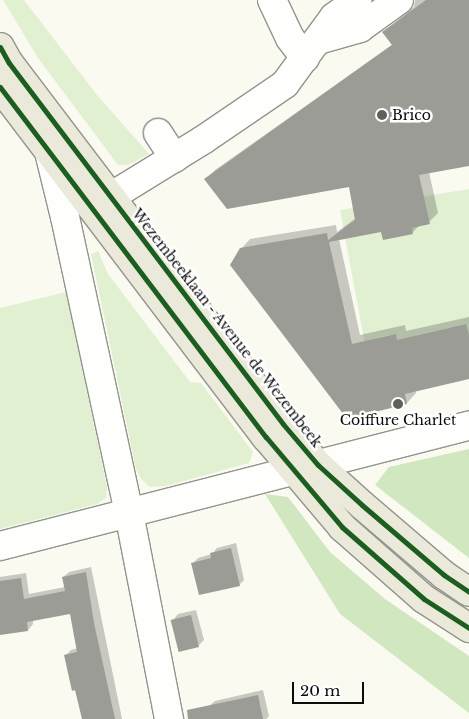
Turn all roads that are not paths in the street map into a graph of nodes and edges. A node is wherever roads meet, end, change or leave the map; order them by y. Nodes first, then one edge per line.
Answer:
1 (272, 0) edge
2 (280, 0) edge
3 (357, 0) edge
4 (399, 0) edge
5 (0, 47) edge
6 (312, 49) junction
7 (0, 87) edge
8 (158, 133) dead end
9 (49, 152) junction
10 (174, 158) junction
11 (112, 196) junction
12 (469, 426) edge
13 (306, 468) junction
14 (130, 513) junction
15 (0, 546) edge
16 (469, 592) edge
17 (469, 628) edge
18 (170, 719) edge

1 - 6 street
2 - 6 street
3 - 6 street
4 - 6 street
5 - 11 main road, Wezembeeklaan - Avenue de Wezembeek
6 - 10 street
7 - 9 main road, Wezembeeklaan - Avenue de Wezembeek
8 - 10 street
9 - 13 main road, Wezembeeklaan - Avenue de Wezembeek
9 - 14 street
10 - 11 street
11 - 13 main road, Wezembeeklaan - Avenue de Wezembeek
12 - 13 street
13 - 14 street
13 - 16 main road, Wezembeeklaan - Avenue de Wezembeek
13 - 17 main road, Wezembeeklaan - Avenue de Wezembeek
14 - 15 street
14 - 18 street

